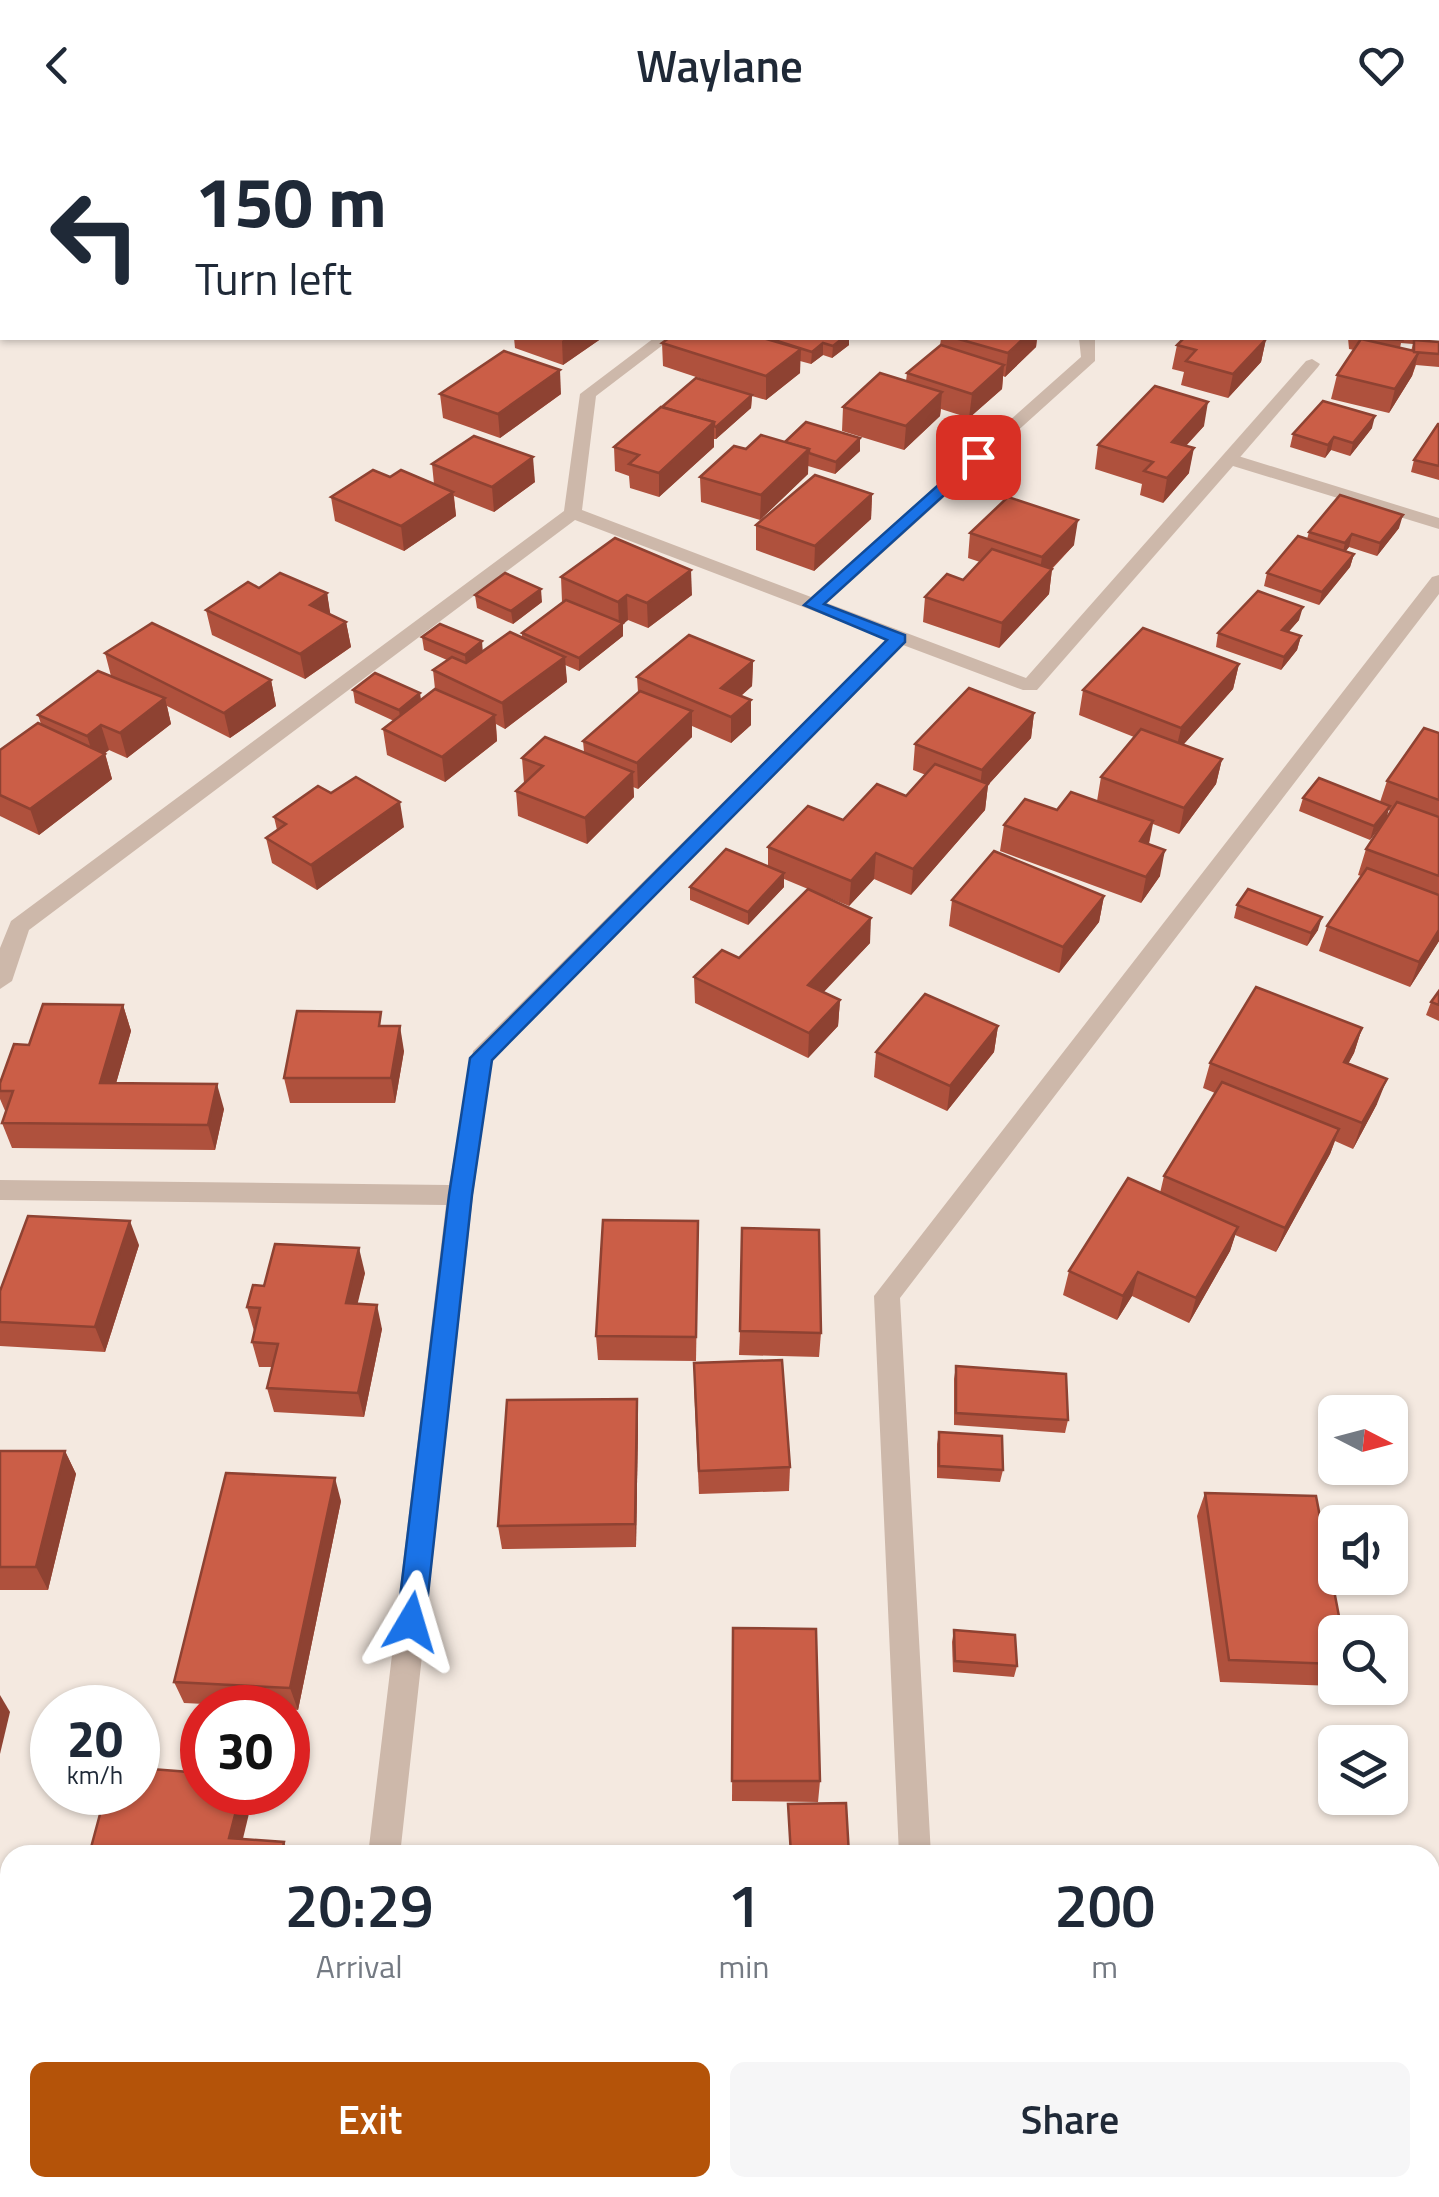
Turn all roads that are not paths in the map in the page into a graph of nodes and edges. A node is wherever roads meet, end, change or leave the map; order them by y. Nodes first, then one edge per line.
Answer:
1 (661, 340) edge
2 (1086, 340) edge
3 (1312, 364) dead end
4 (1229, 459) junction
5 (574, 513) junction
6 (1439, 524) edge
7 (1439, 582) edge
8 (812, 605) junction
9 (899, 638) junction
10 (0, 981) edge
11 (0, 1190) edge
12 (460, 1195) junction
13 (385, 1845) edge
14 (915, 1845) edge

1 - 5 street
2 - 8 street
3 - 4 street
4 - 6 street
4 - 9 street
5 - 8 street
5 - 10 street
7 - 14 street
8 - 9 street
9 - 12 street
11 - 12 street
12 - 13 street

